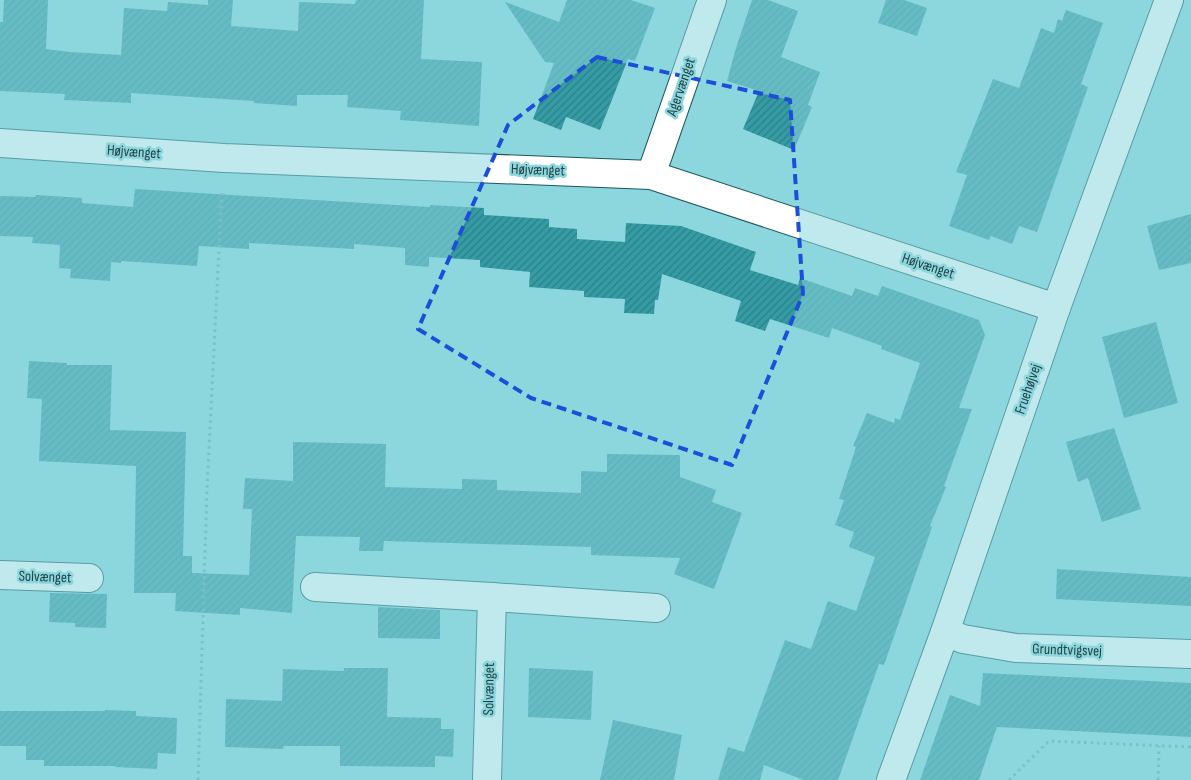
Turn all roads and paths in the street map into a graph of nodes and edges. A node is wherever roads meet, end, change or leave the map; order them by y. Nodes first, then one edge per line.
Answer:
1 (712, 0) edge
2 (1169, 0) edge
3 (0, 143) edge
4 (224, 158) junction
5 (651, 175) junction
6 (1056, 308) junction
7 (0, 575) edge
8 (90, 578) dead end
9 (315, 587) dead end
10 (492, 597) junction
11 (656, 608) dead end
12 (945, 632) junction
13 (1191, 654) edge
14 (1159, 746) junction
15 (1191, 747) edge
16 (198, 780) edge
17 (487, 780) edge
18 (891, 780) edge
19 (1009, 780) edge
20 (1158, 780) edge

1 - 5 street, Agervænget
2 - 6 street, Fruehøjvej
3 - 4 street, Højvænget
4 - 5 street, Højvænget
4 - 16 path
5 - 6 street, Højvænget
6 - 12 street, Fruehøjvej
7 - 8 street, Solvænget
9 - 10 street
10 - 11 street
10 - 17 street, Solvænget
12 - 13 street, Grundtvigsvej
12 - 18 street, Fruehøjvej
14 - 15 path
14 - 19 path
14 - 20 path

